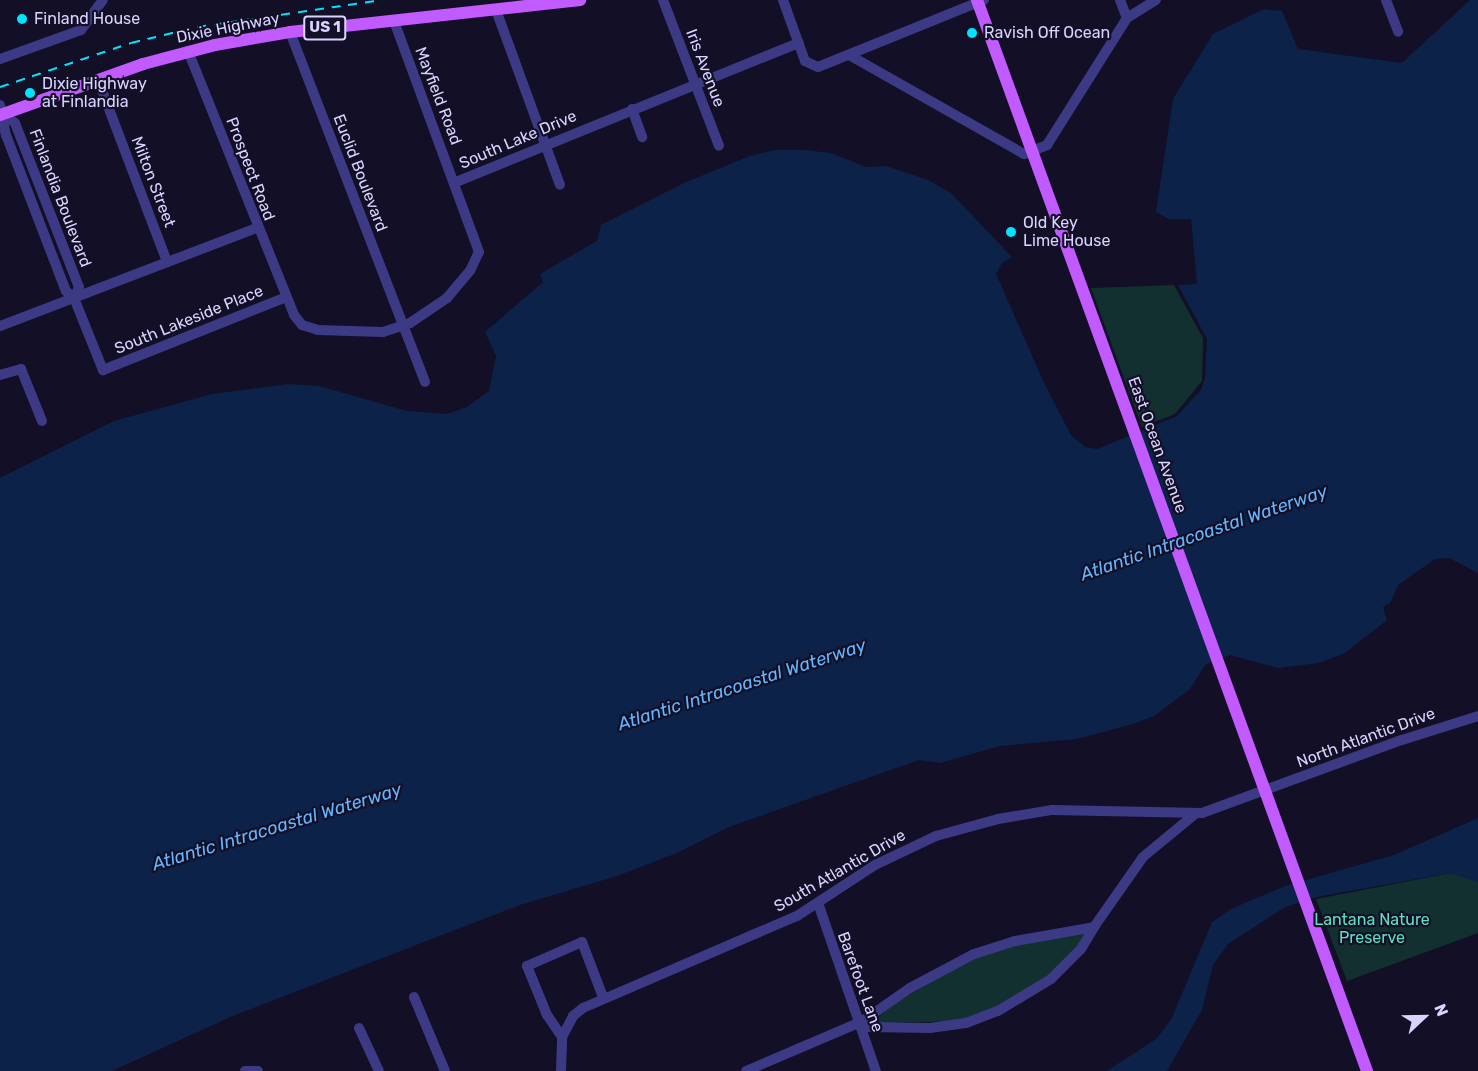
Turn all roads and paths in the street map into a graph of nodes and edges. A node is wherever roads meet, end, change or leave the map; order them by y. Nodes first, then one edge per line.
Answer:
1 (103, 0) edge
2 (580, 0) edge
3 (663, 0) edge
4 (783, 0) edge
5 (1120, 0) edge
6 (1156, 0) edge
7 (1386, 0) edge
8 (979, 1) edge
9 (496, 10) junction
10 (1127, 18) junction
11 (394, 21) junction
12 (290, 32) junction
13 (1398, 32) dead end
14 (799, 43) junction
15 (189, 51) junction
16 (849, 56) junction
17 (0, 59) edge
18 (98, 80) junction
19 (695, 83) junction
20 (632, 109) junction
21 (1, 111) edge
22 (642, 137) dead end
23 (548, 143) junction
24 (719, 146) dead end
25 (1032, 152) junction
26 (456, 182) junction
27 (560, 185) dead end
28 (257, 228) junction
29 (167, 262) junction
30 (286, 297) junction
31 (74, 298) junction
32 (403, 325) junction
33 (0, 326) edge
34 (103, 370) joint
35 (0, 375) edge
36 (425, 382) dead end
37 (42, 421) dead end
38 (1478, 716) edge
39 (1265, 790) junction
40 (1195, 814) junction
41 (818, 903) junction
42 (1094, 927) junction
43 (414, 997) dead end
44 (603, 997) junction
45 (861, 1022) junction
46 (359, 1028) dead end
47 (562, 1037) junction
48 (245, 1071) edge
49 (258, 1071) edge
50 (379, 1071) edge
51 (445, 1071) edge
52 (561, 1071) edge
53 (746, 1071) edge
54 (876, 1071) edge
55 (1367, 1071) edge

1 - 17 street
2 - 9 main road, Dixie Highway / US 1
3 - 19 street, Iris Avenue
4 - 14 street
5 - 10 street
6 - 10 street
7 - 13 street
8 - 16 street
8 - 25 main road, East Ocean Avenue
9 - 11 main road, Dixie Highway / US 1
9 - 23 street
10 - 25 street
11 - 12 main road, Dixie Highway / US 1
11 - 26 street, Mayfield Road
12 - 15 main road, Dixie Highway / US 1
12 - 32 street, Euclid Boulevard
14 - 16 street
14 - 19 street, South Lake Drive
15 - 18 main road, Dixie Highway / US 1
15 - 28 street, Prospect Road
16 - 25 street
18 - 21 main road, Dixie Highway / US 1
18 - 29 street, Milton Street
19 - 20 street, South Lake Drive
19 - 24 street, Iris Avenue
20 - 22 street
20 - 23 street, South Lake Drive
21 - 31 street, Finlandia Boulevard
23 - 26 street, South Lake Drive
23 - 27 street
25 - 39 main road, East Ocean Avenue
26 - 32 street, South Lake Drive
28 - 29 street
28 - 30 street, Prospect Road
29 - 31 street
30 - 32 street, South Lake Drive
30 - 34 street, South Lakeside Place
31 - 33 street
31 - 34 street, Finlandia Boulevard
32 - 36 street, Euclid Boulevard
35 - 37 street
38 - 39 street, North Atlantic Drive
39 - 40 street, South Atlantic Drive
39 - 55 main road, East Ocean Avenue
40 - 41 street, South Atlantic Drive
40 - 42 street
41 - 44 street, South Atlantic Drive
41 - 45 street, Barefoot Lane
42 - 45 street
42 - 45 street
43 - 51 street
44 - 47 street, South Atlantic Drive
44 - 47 street
45 - 53 street
45 - 54 street, Barefoot Lane
46 - 50 street
47 - 52 street
48 - 49 street

